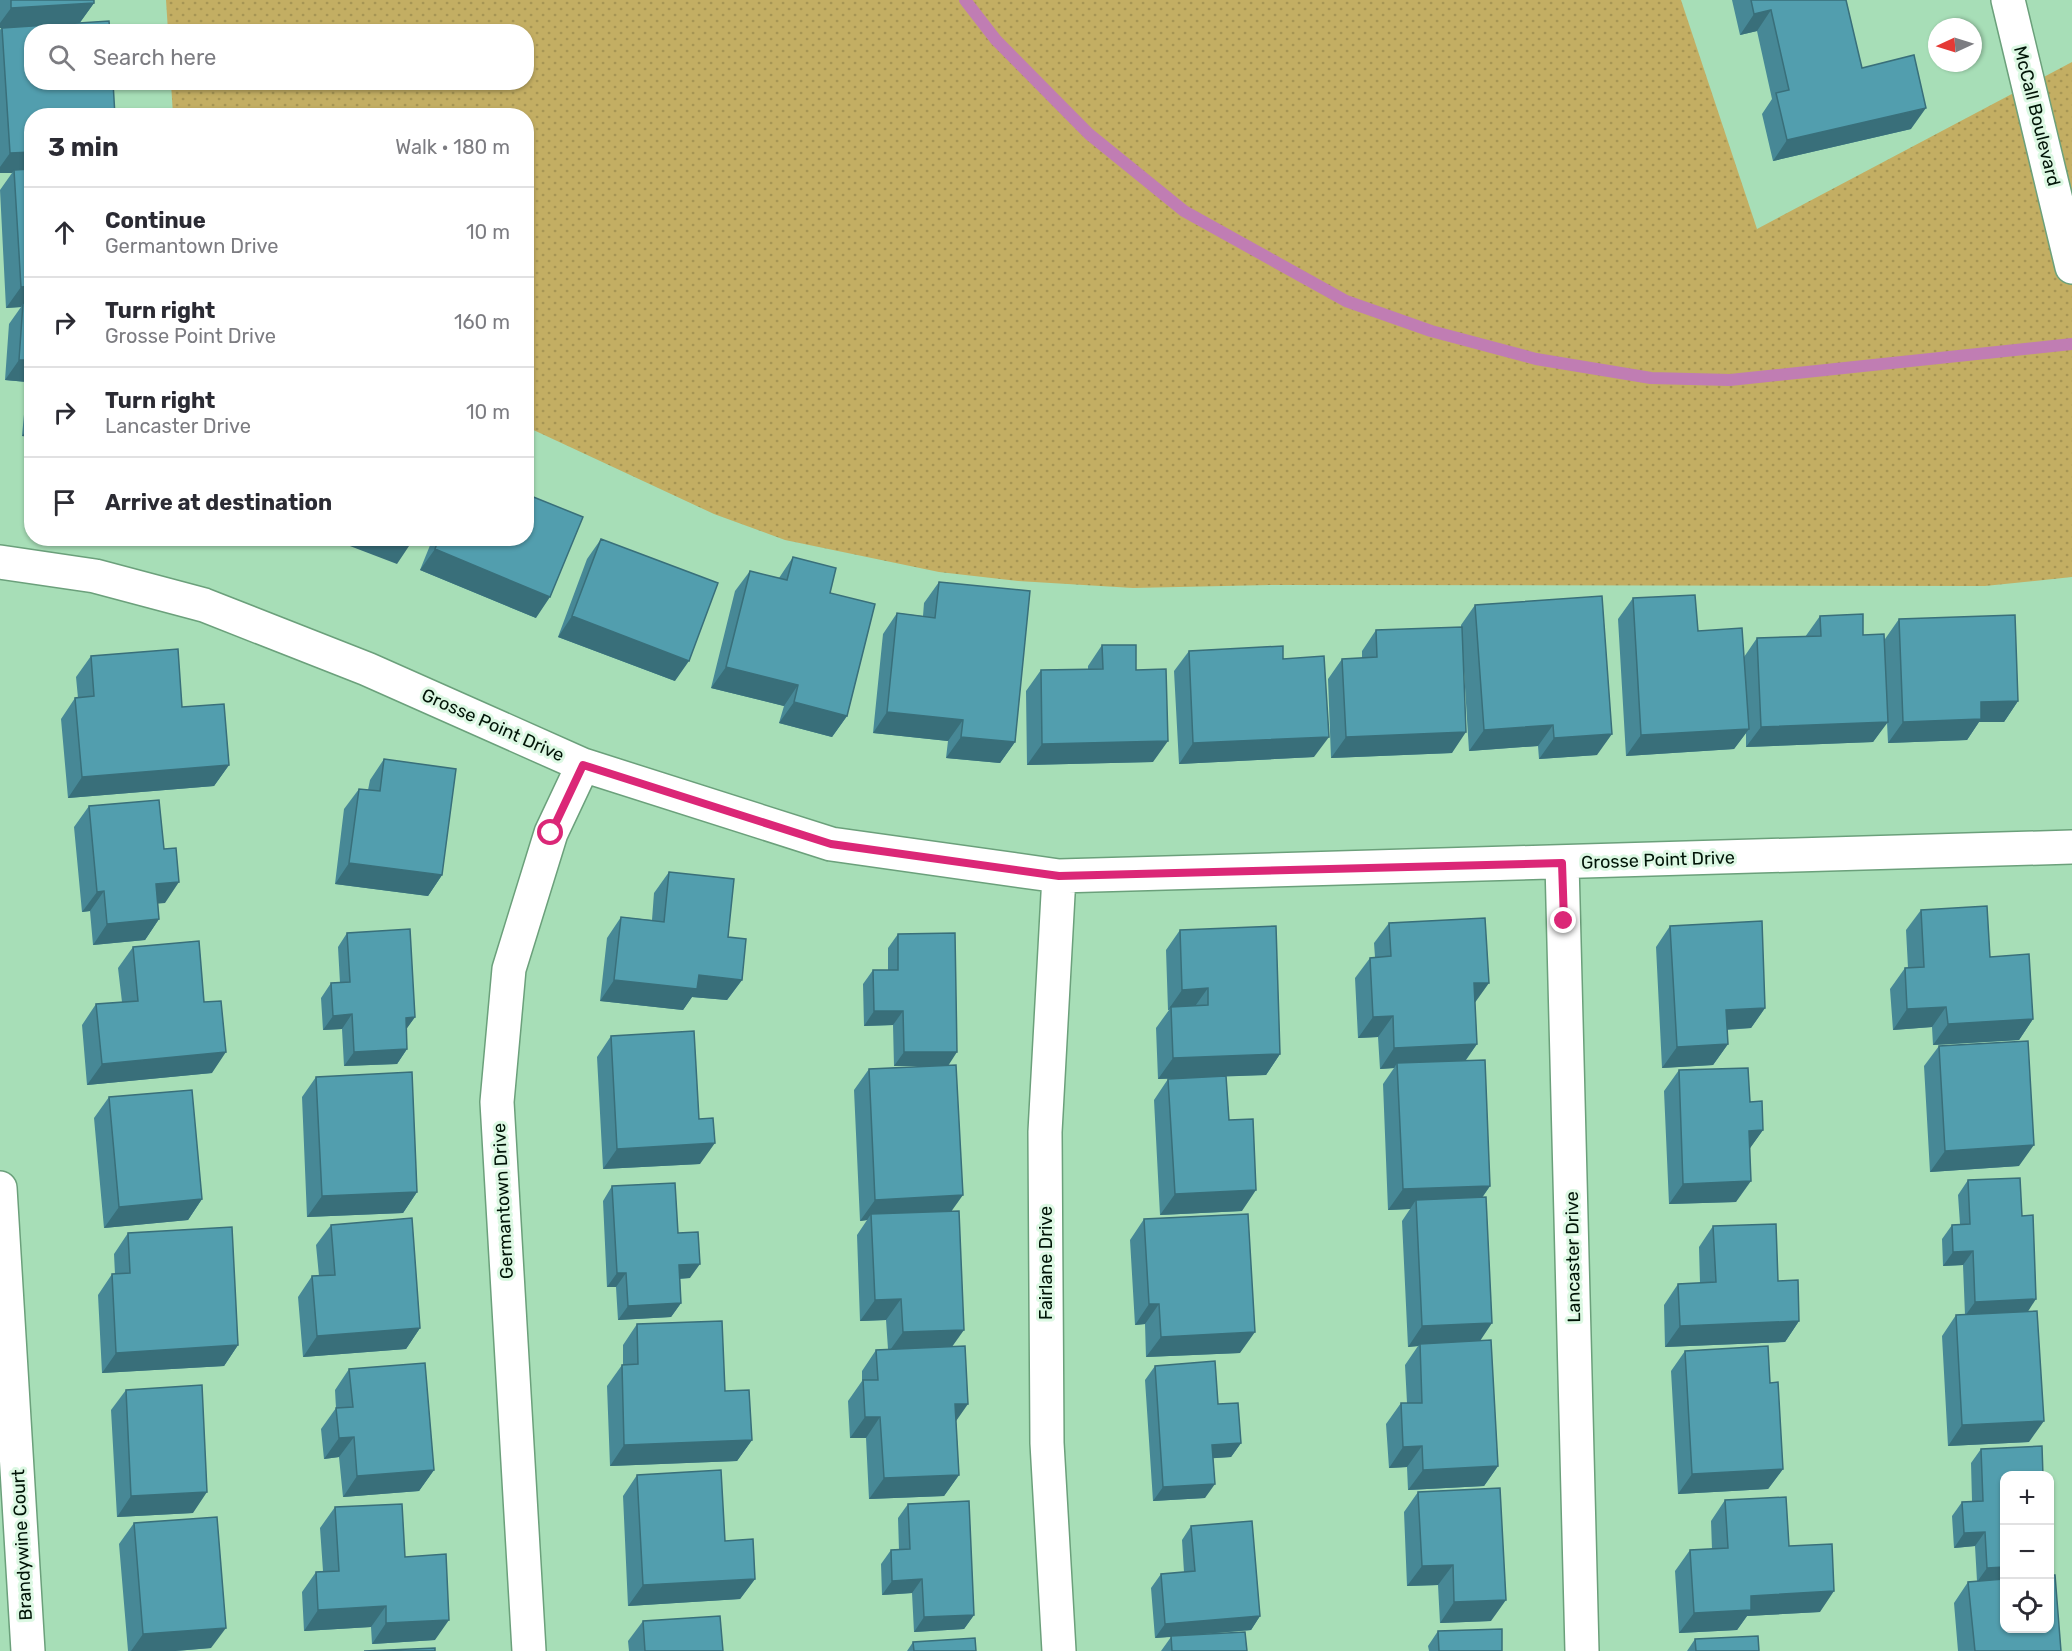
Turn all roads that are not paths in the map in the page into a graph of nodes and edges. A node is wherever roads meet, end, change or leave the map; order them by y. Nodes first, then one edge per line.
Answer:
1 (2008, 0) edge
2 (2070, 254) edge
3 (0, 562) edge
4 (583, 765) junction
5 (2072, 847) edge
6 (1562, 863) junction
7 (1059, 876) junction
8 (0, 1188) edge
9 (28, 1651) edge
10 (529, 1651) edge
11 (1059, 1651) edge
12 (1582, 1651) edge

1 - 2 street, McCall Boulevard
3 - 4 street, Grosse Point Drive
4 - 7 street, Grosse Point Drive
4 - 10 street, Germantown Drive
5 - 6 street, Grosse Point Drive
6 - 7 street, Grosse Point Drive
6 - 12 street, Lancaster Drive
7 - 11 street, Fairlane Drive
8 - 9 street, Brandywine Court

